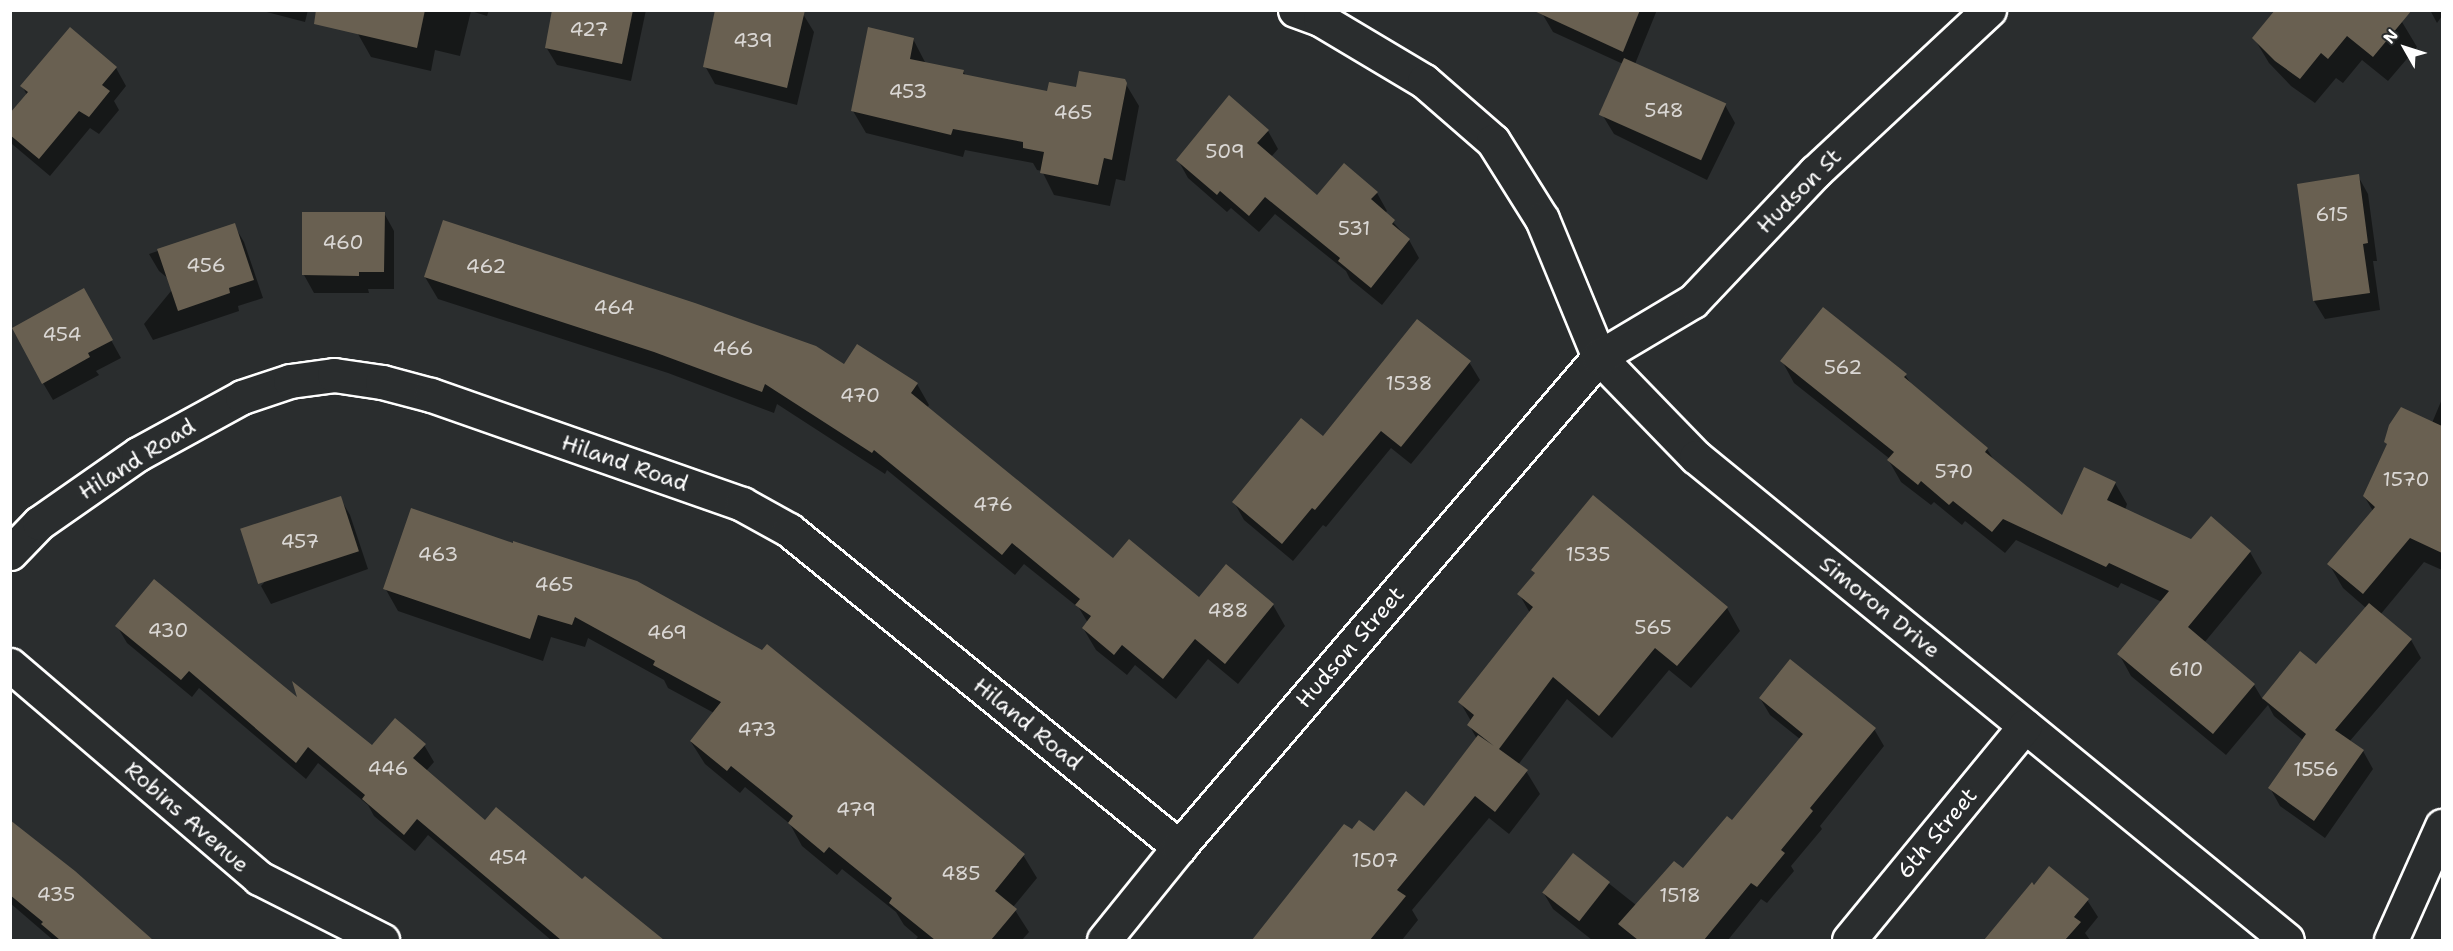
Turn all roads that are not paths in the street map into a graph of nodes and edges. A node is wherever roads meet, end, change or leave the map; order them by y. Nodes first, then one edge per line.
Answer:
1 (1295, 10) edge
2 (1989, 10) edge
3 (1599, 357) junction
4 (10, 553) edge
5 (10, 666) edge
6 (2025, 726) junction
7 (2442, 826) edge
8 (1179, 847) junction
9 (382, 940) edge
10 (1104, 940) edge
11 (1849, 940) edge
12 (2287, 940) edge
13 (2391, 940) edge

1 - 3 street, Simoron Drive
2 - 3 street, Hudson St
3 - 6 street, Simoron Drive
3 - 8 street, Hudson Street
4 - 8 street, Hiland Road
5 - 9 street, Robins Avenue
6 - 11 street, 6th Street
6 - 12 street, Simoron Drive
7 - 13 street
8 - 10 street, Hudson Street

